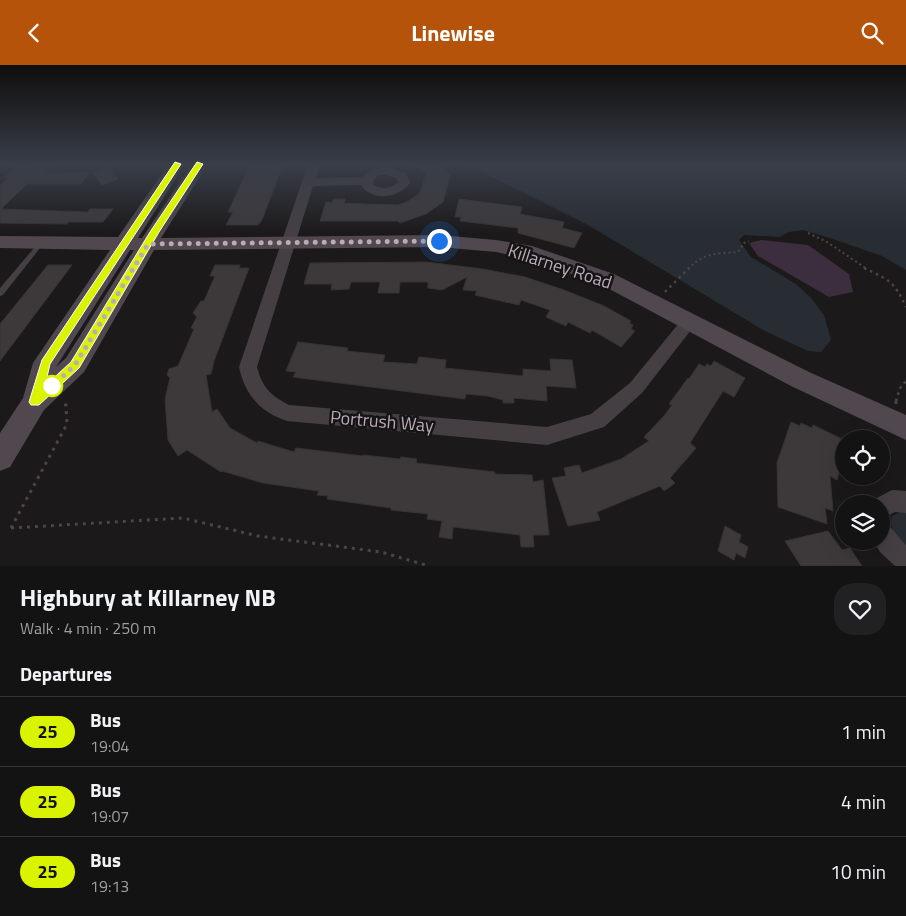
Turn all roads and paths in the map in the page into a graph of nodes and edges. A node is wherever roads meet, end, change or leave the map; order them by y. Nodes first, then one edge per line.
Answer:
1 (162, 187) edge
2 (185, 187) edge
3 (306, 187) edge
4 (808, 233) dead end
5 (749, 241) dead end
6 (0, 242) edge
7 (42, 242) junction
8 (287, 243) junction
9 (125, 244) junction
10 (148, 244) junction
11 (0, 293) edge
12 (662, 296) dead end
13 (906, 307) edge
14 (690, 321) junction
15 (906, 381) edge
16 (35, 402) junction
17 (896, 409) dead end
18 (906, 428) edge
19 (0, 458) edge
20 (890, 502) edge
21 (906, 502) edge
22 (890, 546) edge
23 (906, 560) edge
24 (429, 566) edge

1 - 9 street
2 - 10 street
3 - 8 street, Portrush Way
4 - 13 path
5 - 12 path
6 - 7 street, Killarney Road
7 - 9 street, Killarney Road
7 - 11 lane
8 - 10 street, Killarney Road
8 - 14 street, Killarney Road
8 - 14 street, Portrush Way
9 - 10 street, Killarney Road
9 - 16 street
10 - 16 street
14 - 18 street, Killarney Road
15 - 17 path
16 - 19 street
16 - 24 path
20 - 21 street
22 - 23 street

